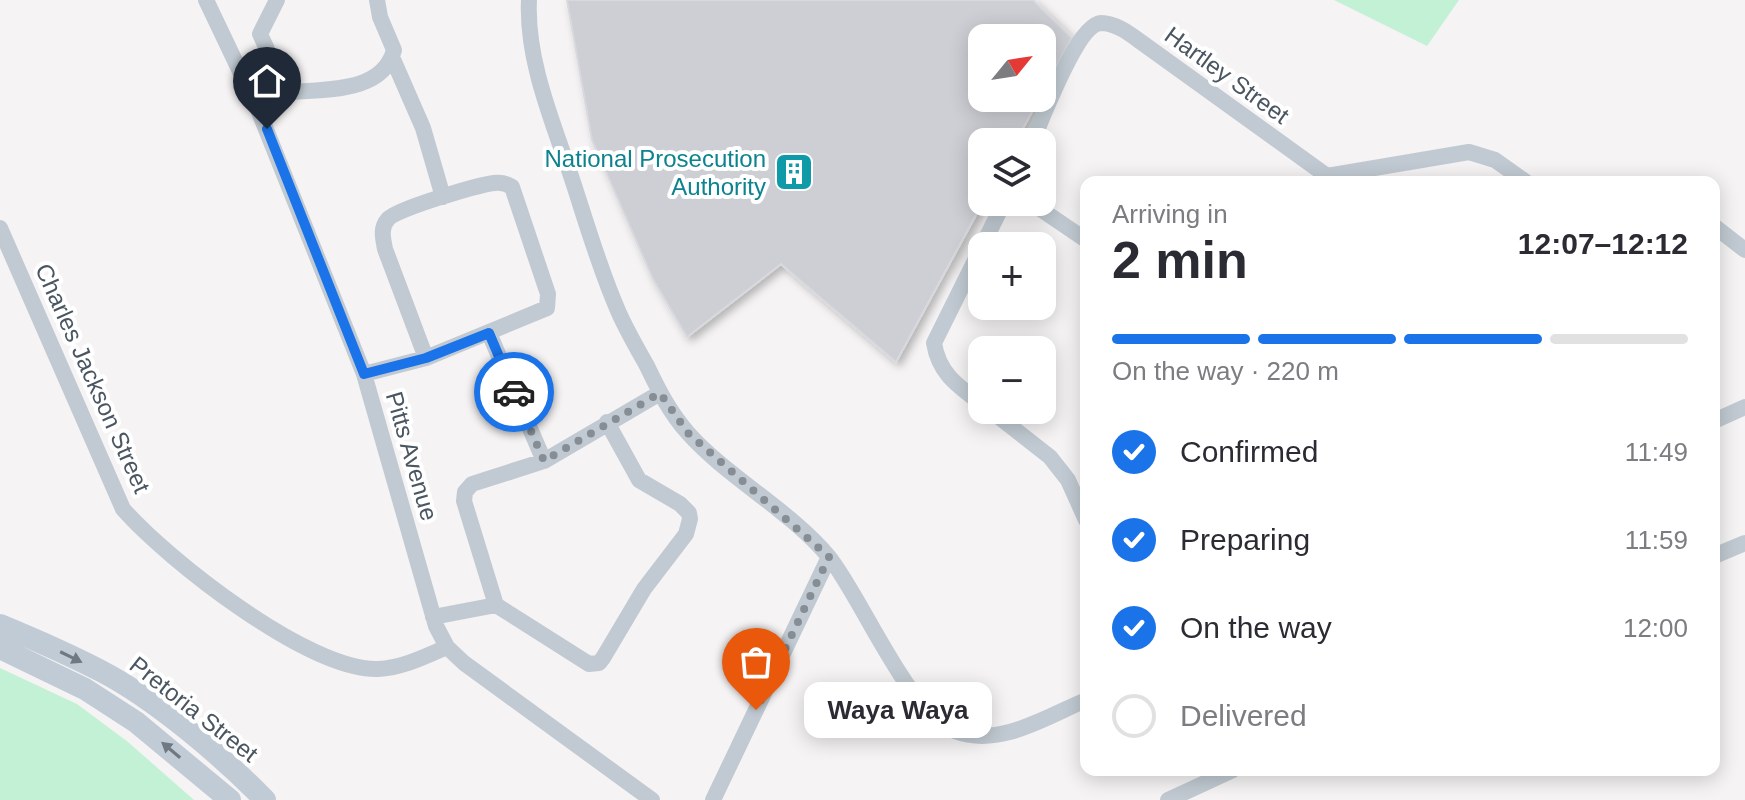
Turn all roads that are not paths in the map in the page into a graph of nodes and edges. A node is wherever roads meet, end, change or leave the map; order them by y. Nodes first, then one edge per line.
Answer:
1 (206, 0) edge
2 (277, 0) edge
3 (377, 0) edge
4 (529, 0) edge
5 (392, 57) junction
6 (287, 93) junction
7 (257, 107) junction
8 (1038, 128) edge
9 (1324, 176) edge
10 (1344, 176) edge
11 (1518, 176) edge
12 (443, 197) junction
13 (997, 216) edge
14 (1051, 216) edge
15 (0, 228) edge
16 (1720, 231) edge
17 (1080, 236) edge
18 (1745, 250) edge
19 (489, 333) junction
20 (426, 358) junction
21 (364, 374) junction
22 (660, 393) junction
23 (968, 393) edge
24 (1745, 407) edge
25 (1720, 418) edge
26 (607, 422) junction
27 (1008, 424) edge
28 (544, 461) junction
29 (1080, 507) edge
30 (1745, 543) edge
31 (1720, 553) edge
32 (829, 557) junction
33 (496, 605) junction
34 (433, 617) junction
35 (0, 625) edge
36 (447, 647) junction
37 (0, 648) edge
38 (1080, 703) edge
39 (1220, 776) edge
40 (230, 800) edge
41 (265, 800) edge
42 (652, 800) edge
43 (713, 800) edge
44 (1168, 800) edge

1 - 7 street, Pitts Avenue
2 - 6 street
3 - 5 street
4 - 22 street
5 - 6 street
5 - 12 street
6 - 7 street
7 - 21 street, Pitts Avenue
8 - 9 street, Hartley Street
10 - 11 street
12 - 19 street
12 - 20 street
13 - 23 street
14 - 17 street
15 - 36 street, Charles Jackson Street
16 - 18 street
19 - 20 street
19 - 28 street
20 - 21 street
21 - 34 street, Pitts Avenue
22 - 26 street
22 - 32 street
24 - 25 street
26 - 28 street
26 - 33 street
27 - 29 street
28 - 33 street
30 - 31 street
32 - 38 street
32 - 43 street
33 - 34 street
34 - 36 street, Pitts Avenue
35 -> 41 main road, Pretoria Street
36 - 42 street, Pitts Avenue
40 -> 37 main road, Pretoria Street
39 - 44 street

